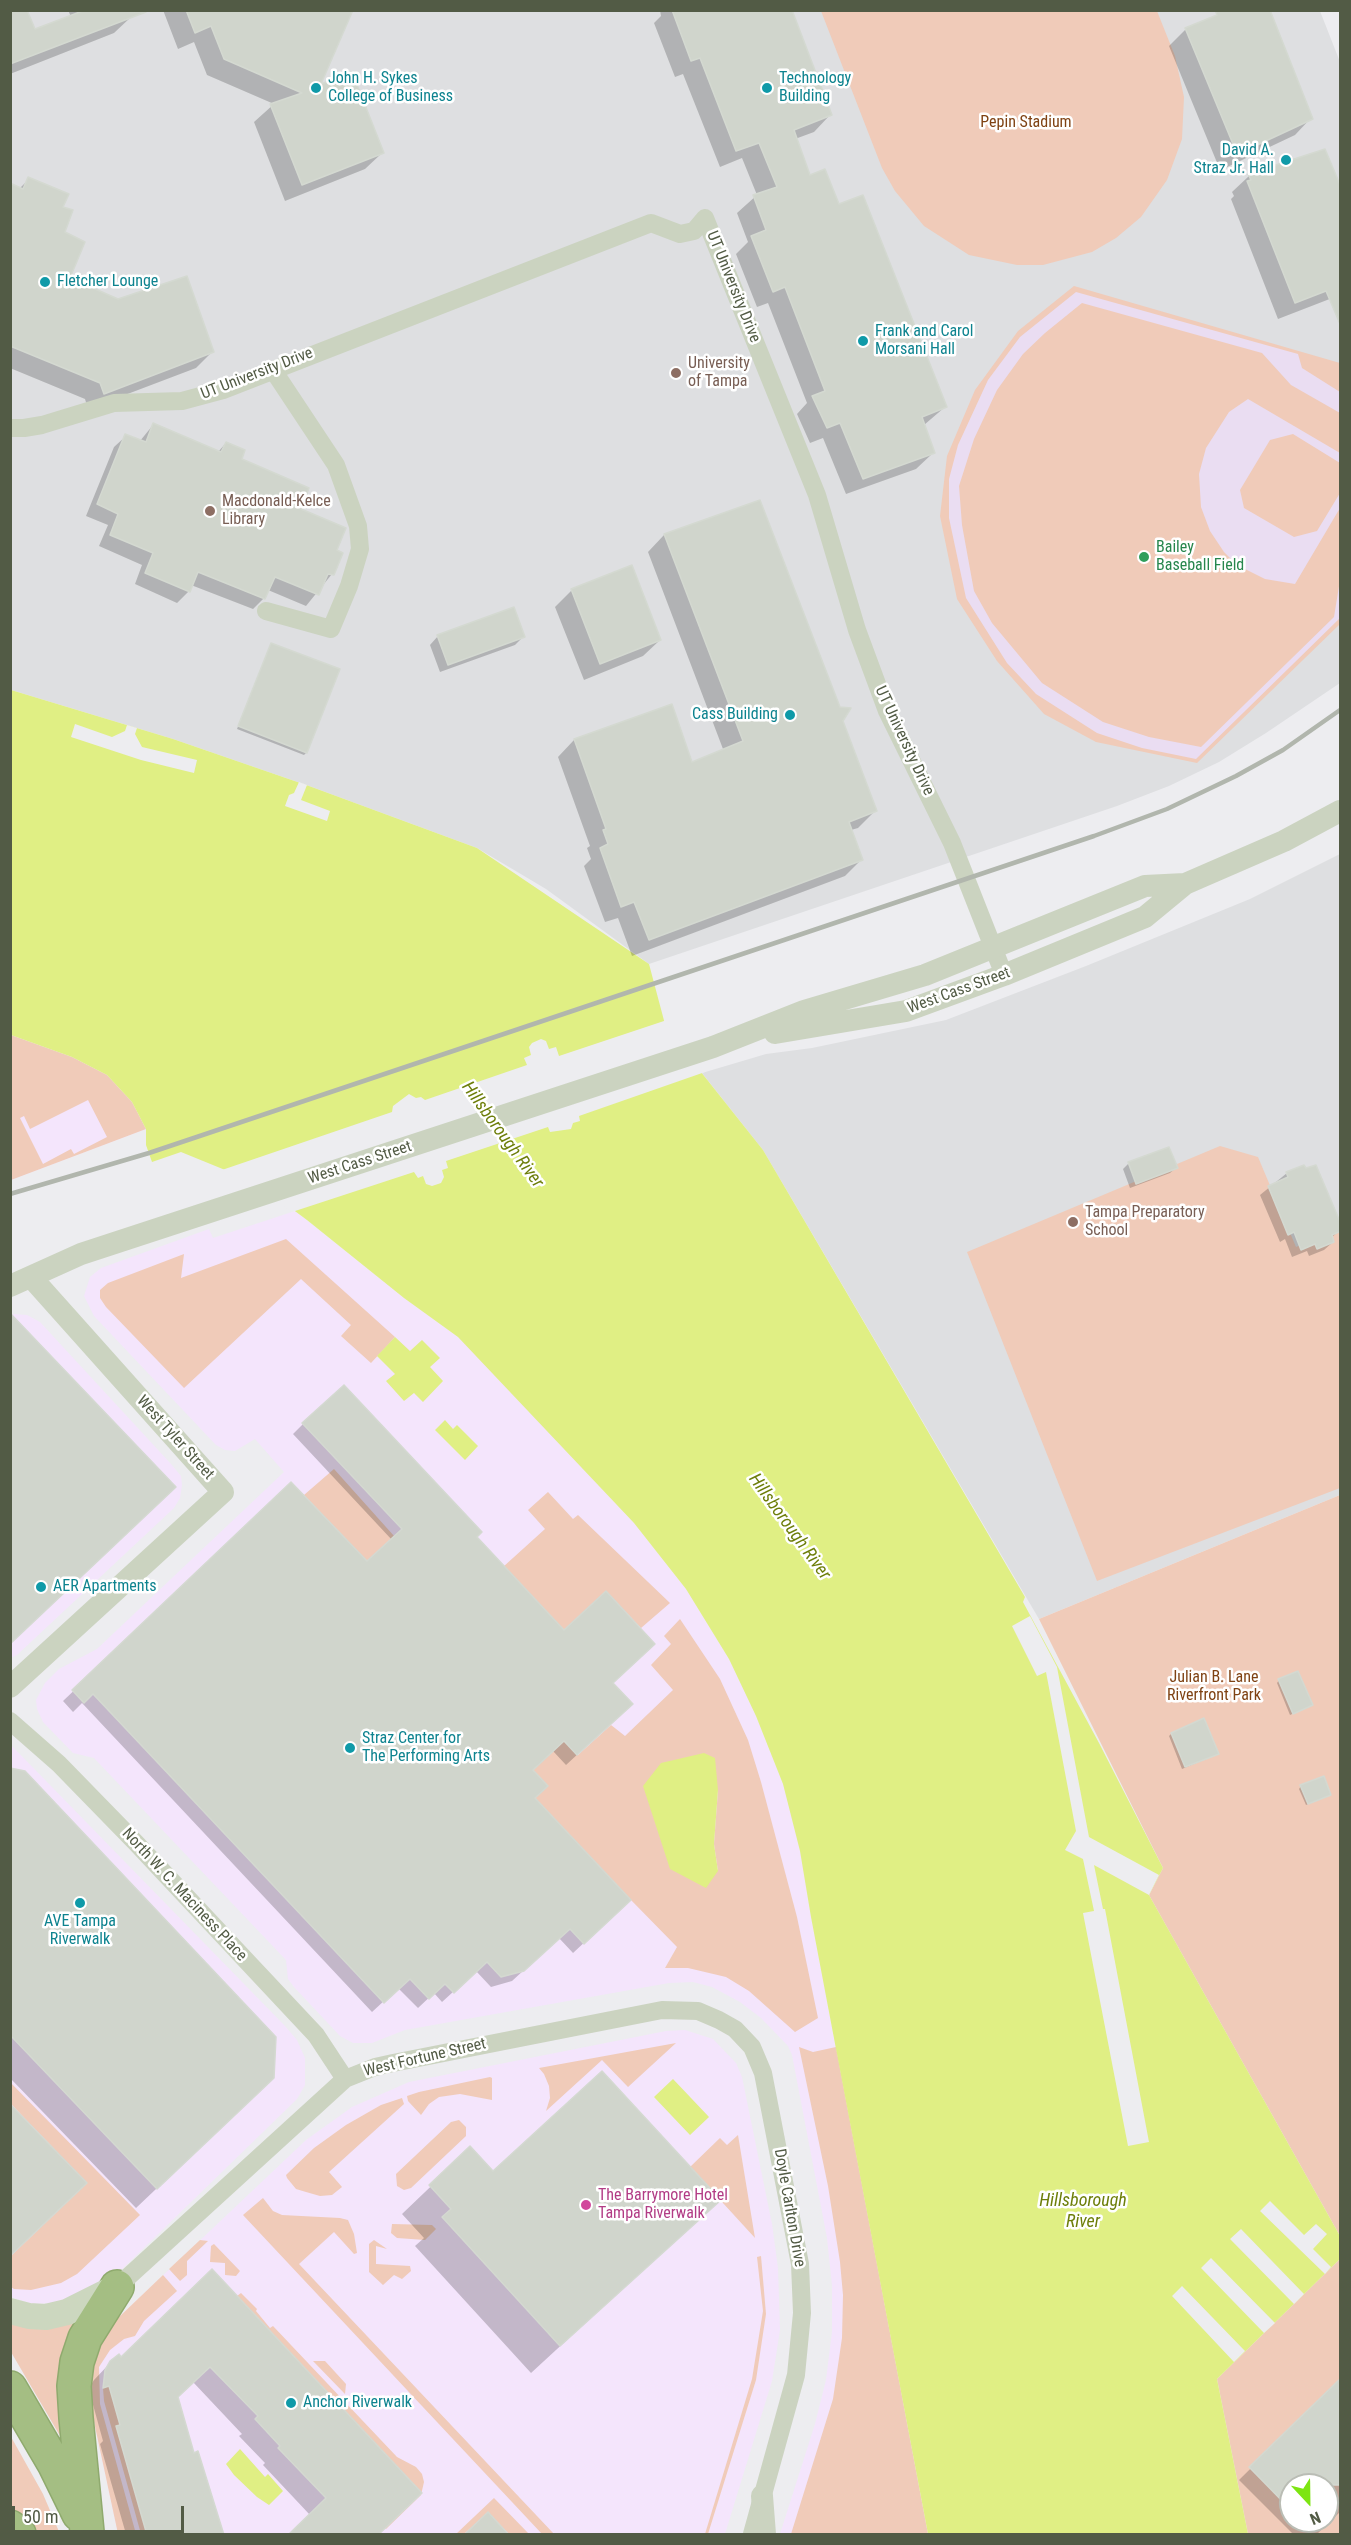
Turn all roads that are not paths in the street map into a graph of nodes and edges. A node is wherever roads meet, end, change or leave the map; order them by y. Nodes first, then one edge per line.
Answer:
1 (273, 370) junction
2 (10, 428) edge
3 (266, 611) dead end
4 (1341, 811) edge
5 (1185, 884) junction
6 (994, 948) junction
7 (1004, 975) junction
8 (713, 1047) junction
9 (21, 1281) edge
10 (10, 1687) edge
11 (10, 1722) edge
12 (735, 2030) joint
13 (345, 2079) junction
14 (117, 2287) junction
15 (10, 2312) edge
16 (10, 2388) edge
17 (762, 2496) junction
18 (10, 2527) edge
19 (88, 2533) edge
20 (19, 2535) edge
21 (752, 2535) edge
22 (765, 2535) edge

1 - 2 street, UT University Drive
1 - 3 street
1 - 6 street, UT University Drive
4 - 5 street, West Cass Street
5 - 6 street, West Cass Street
5 - 7 street, West Cass Street
6 - 7 street, UT University Drive
6 - 8 street, West Cass Street
7 - 8 street, West Cass Street
8 - 9 street, West Cass Street
9 - 10 street, West Tyler Street
11 - 13 street, North W. C. Maciness Place
12 - 13 street, West Fortune Street
12 - 17 street, Doyle Carlton Drive
13 - 14 street, West Fortune Street
14 - 15 main road
14 - 19 highway
16 - 19 highway
17 - 21 street, Doyle Carlton Drive
17 - 22 street
18 - 20 highway

